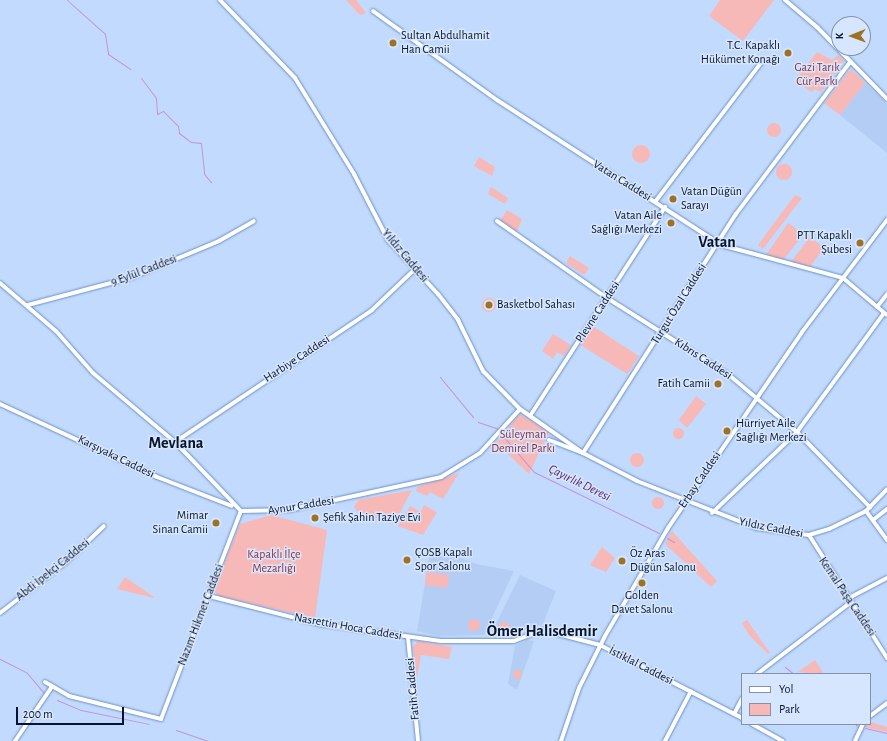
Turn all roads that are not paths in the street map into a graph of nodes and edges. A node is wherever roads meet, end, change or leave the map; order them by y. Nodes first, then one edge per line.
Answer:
1 (220, 0) edge
2 (784, 0) edge
3 (373, 11) dead end
4 (763, 60) dead end
5 (850, 62) junction
6 (887, 99) edge
7 (655, 202) junction
8 (665, 207) junction
9 (887, 220) edge
10 (254, 221) dead end
11 (497, 221) dead end
12 (718, 243) junction
13 (414, 270) junction
14 (843, 278) junction
15 (0, 283) edge
16 (887, 294) edge
17 (607, 298) junction
18 (28, 305) junction
19 (877, 307) junction
20 (886, 314) edge
21 (661, 333) junction
22 (757, 397) junction
23 (0, 404) edge
24 (520, 409) junction
25 (530, 416) junction
26 (797, 432) junction
27 (549, 440) dead end
28 (175, 442) junction
29 (583, 452) junction
30 (887, 489) edge
31 (685, 502) junction
32 (234, 507) junction
33 (870, 507) junction
34 (887, 509) edge
35 (241, 511) junction
36 (866, 511) junction
37 (712, 513) junction
38 (873, 520) junction
39 (104, 526) dead end
40 (809, 535) junction
41 (887, 540) edge
42 (887, 578) edge
43 (209, 596) junction
44 (849, 601) junction
45 (0, 613) edge
46 (408, 637) junction
47 (441, 641) joint
48 (600, 645) junction
49 (887, 658) edge
50 (758, 673) edge
51 (45, 682) dead end
52 (51, 688) junction
53 (691, 691) junction
54 (741, 701) edge
55 (887, 703) edge
56 (734, 714) junction
57 (871, 715) edge
58 (741, 718) edge
59 (754, 725) edge
60 (863, 725) edge
61 (15, 741) edge
62 (418, 741) edge
63 (561, 741) edge
64 (665, 741) edge
65 (783, 741) edge
66 (855, 741) edge

1 - 13 street, Yıldız Caddesi
2 - 5 street
3 - 7 street, Vatan Caddesi
4 - 7 street
5 - 6 street
5 - 12 street, Turgut Özal Caddesi
7 - 8 street, Vatan Caddesi
8 - 12 street, Vatan Caddesi
8 - 17 street, Plevne Caddesi
9 - 14 street, Erbay Caddesi
10 - 18 street, 9 Eylül Caddesi
11 - 17 street, Kıbrıs Caddesi
12 - 14 street, Vatan Caddesi
12 - 21 street, Turgut Özal Caddesi
13 - 24 street, Yıldız Caddesi
13 - 28 street, Harbiye Caddesi
14 - 19 street, Vatan Caddesi
14 - 22 street, Erbay Caddesi
15 - 18 street
16 - 19 street
17 - 21 street, Kıbrıs Caddesi
17 - 25 street, Plevne Caddesi
18 - 28 street
19 - 20 street, Vatan Caddesi
20 - 26 street
21 - 22 street, Kıbrıs Caddesi
21 - 29 street, Turgut Özal Caddesi
22 - 26 street, Kıbrıs Caddesi
22 - 31 street, Erbay Caddesi
23 - 32 street, Karşıyaka Caddesi
24 - 25 street, Yıldız Caddesi
24 - 35 street, Aynur Caddesi
25 - 29 street, Yıldız Caddesi
26 - 33 street, Kıbrıs Caddesi
26 - 37 street
27 - 29 street, Yıldız Caddesi
28 - 32 street
29 - 31 street, Yıldız Caddesi
30 - 33 street, Yıldız Caddesi
31 - 37 street, Yıldız Caddesi
31 - 48 street, Erbay Caddesi
32 - 35 street
33 - 36 street, Yıldız Caddesi
34 - 38 street
35 - 43 street, Nazım Hikmet Caddesi
36 - 38 street
36 - 40 street, Yıldız Caddesi
37 - 40 street, Yıldız Caddesi
38 - 41 street
39 - 45 street, Abdi İpekçi Caddesi
40 - 44 street, Kemal Paşa Caddesi
42 - 44 street
43 - 46 street, Nasrettin Hoca Caddesi
43 - 52 street, Nazım Hikmet Caddesi
44 - 49 street, Kemal Paşa Caddesi
44 - 50 street
46 - 47 street, Nasrettin Hoca Caddesi
46 - 62 street, Fatih Caddesi
47 - 48 street, İstiklal Caddesi
48 - 53 street, İstiklal Caddesi
48 - 63 street, Erbay Caddesi
51 - 52 street
52 - 61 street
53 - 56 street, İstiklal Caddesi
53 - 64 street
54 - 56 street
55 - 57 street
56 - 58 street, İstiklal Caddesi
59 - 65 street
60 - 66 street

